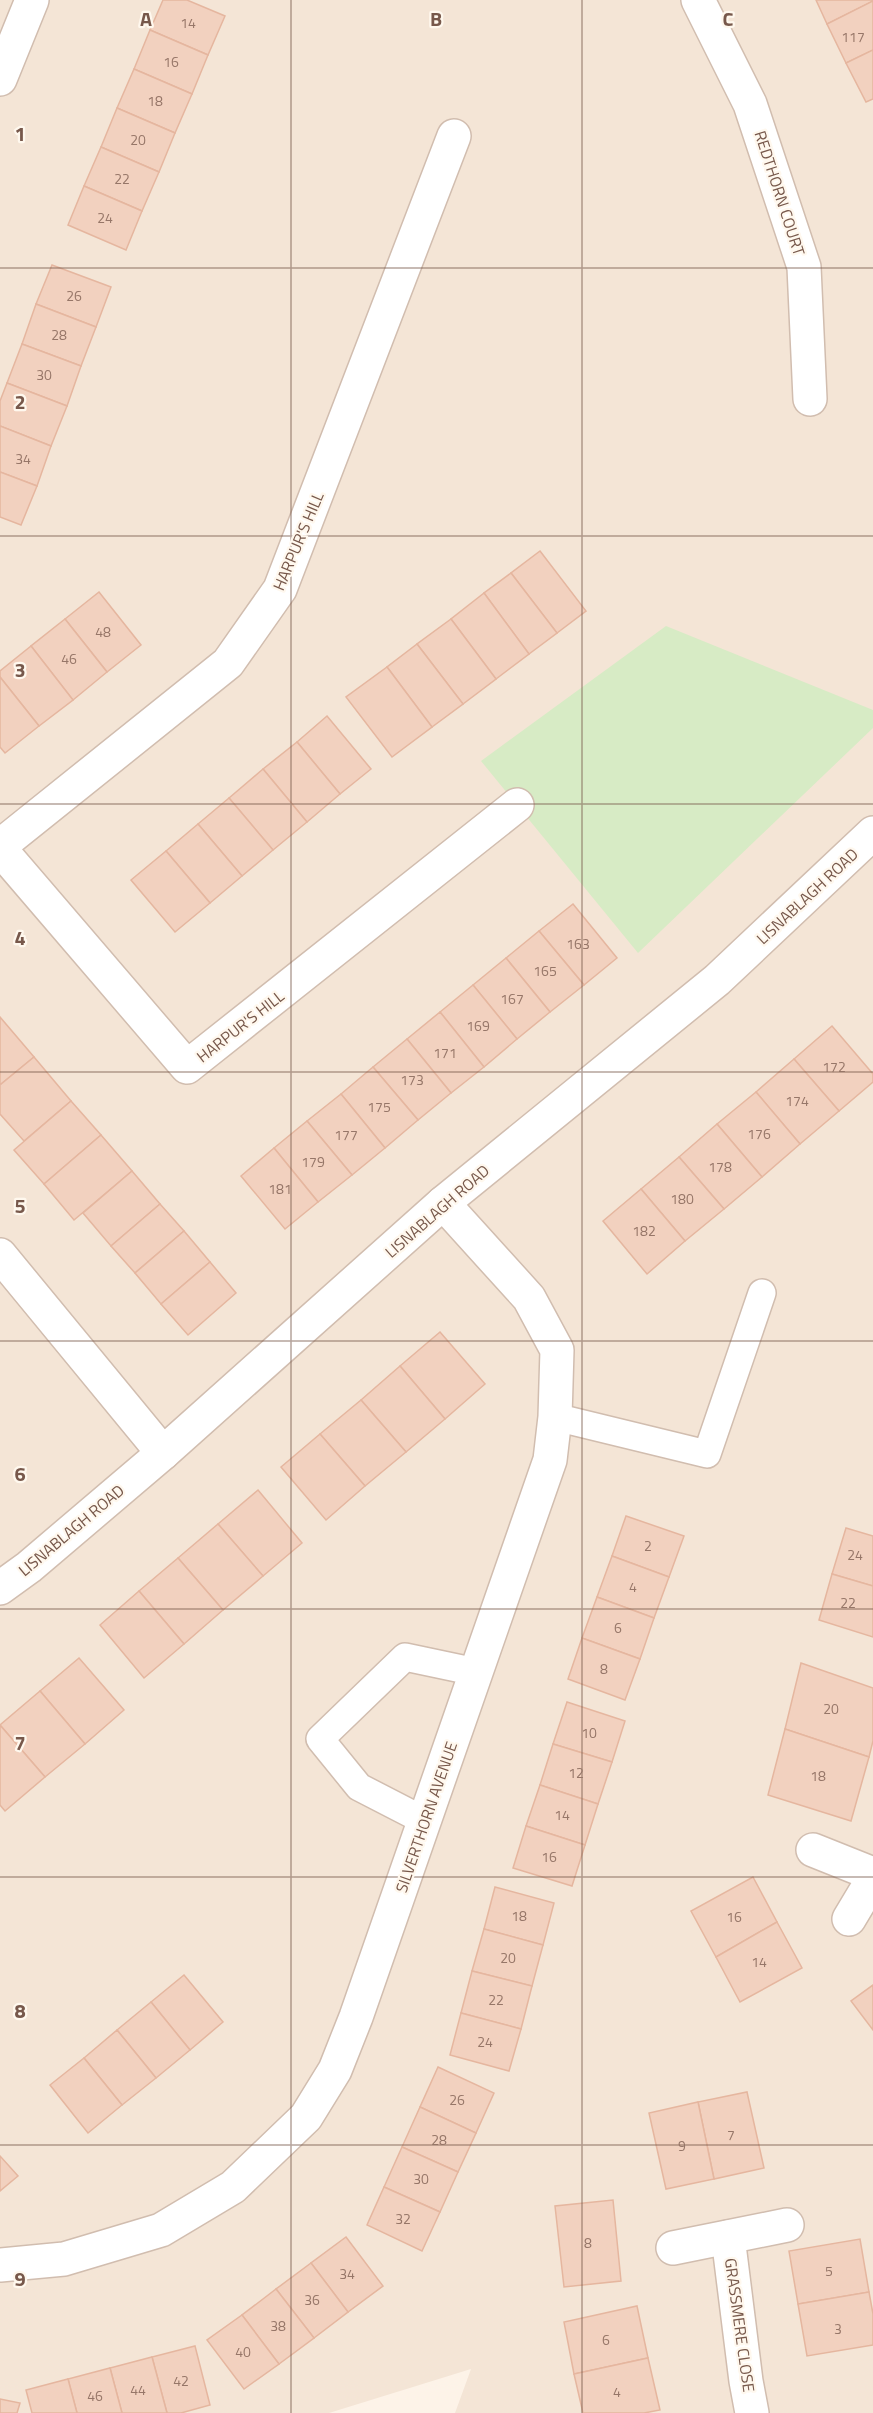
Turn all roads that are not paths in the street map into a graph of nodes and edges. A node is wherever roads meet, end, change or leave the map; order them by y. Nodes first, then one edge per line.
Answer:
1 (32, 0) edge
2 (698, 0) edge
3 (0, 79) edge
4 (454, 136) dead end
5 (810, 399) dead end
6 (518, 805) dead end
7 (873, 833) edge
8 (0, 847) edge
9 (443, 1203) junction
10 (0, 1255) edge
11 (762, 1293) dead end
12 (555, 1417) junction
13 (163, 1453) junction
14 (0, 1588) edge
15 (476, 1672) junction
16 (425, 1821) junction
17 (813, 1850) dead end
18 (873, 1876) edge
19 (849, 1919) dead end
20 (787, 2224) dead end
21 (728, 2237) junction
22 (674, 2248) dead end
23 (0, 2265) edge
24 (753, 2413) edge

1 - 3 street
2 - 5 street, REDTHORN COURT
4 - 8 street, HARPUR'S HILL
6 - 8 street, HARPUR'S HILL
7 - 9 street, LISNABLAGH ROAD
9 - 12 street, SILVERTHORN AVENUE
9 - 13 street, LISNABLAGH ROAD
10 - 13 street
11 - 12 lane
12 - 15 street, SILVERTHORN AVENUE
13 - 14 street, LISNABLAGH ROAD
15 - 16 street, SILVERTHORN AVENUE
15 - 16 lane
16 - 23 street, SILVERTHORN AVENUE
17 - 18 street
18 - 19 street
20 - 21 street, GRASSMERE CLOSE
21 - 22 street, GRASSMERE CLOSE
21 - 24 street, GRASSMERE CLOSE

